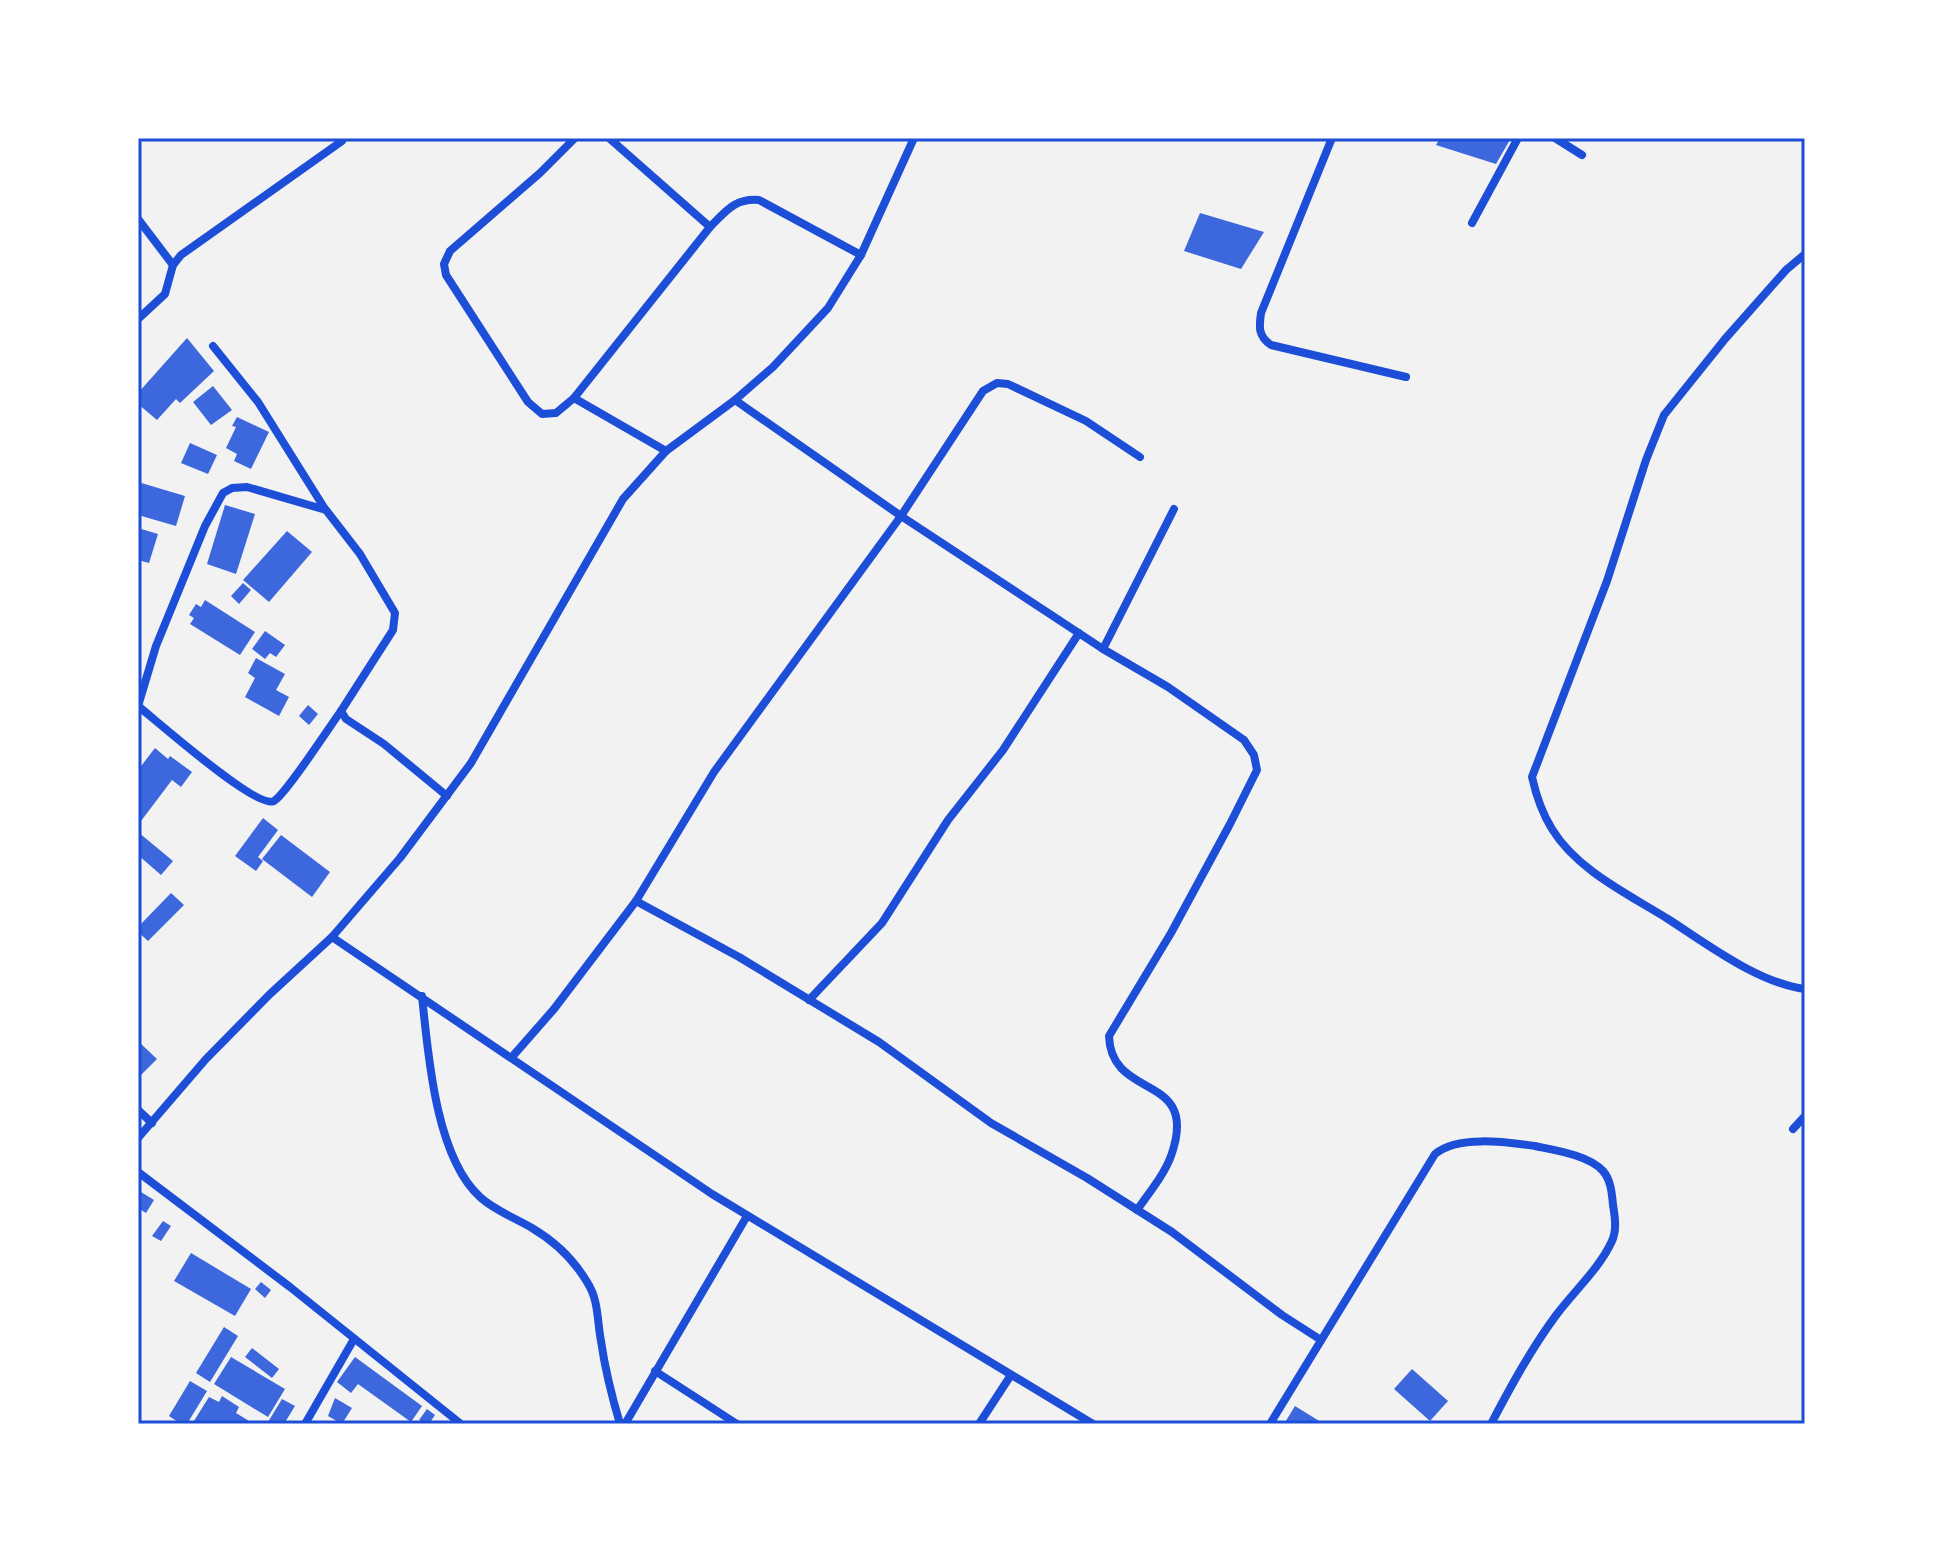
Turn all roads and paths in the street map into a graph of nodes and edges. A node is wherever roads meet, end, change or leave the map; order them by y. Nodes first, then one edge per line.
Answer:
1 (575, 138) edge
2 (609, 138) edge
3 (914, 138) edge
4 (1332, 138) edge
5 (1518, 138) edge
6 (1555, 138) edge
7 (342, 141) dead end
8 (1582, 155) dead end
9 (138, 219) edge
10 (1472, 223) dead end
11 (710, 227) junction
12 (1805, 254) edge
13 (861, 255) junction
14 (173, 265) junction
15 (138, 319) edge
16 (213, 346) dead end
17 (1406, 377) dead end
18 (574, 398) junction
19 (735, 400) junction
20 (666, 451) junction
21 (1140, 457) dead end
22 (1174, 509) dead end
23 (326, 510) junction
24 (901, 516) junction
25 (1079, 633) junction
26 (1103, 649) junction
27 (138, 706) edge
28 (341, 711) junction
29 (447, 796) junction
30 (636, 901) junction
31 (332, 937) junction
32 (1805, 989) edge
33 (422, 996) junction
34 (809, 1000) junction
35 (512, 1057) junction
36 (138, 1110) edge
37 (1805, 1116) edge
38 (152, 1123) junction
39 (1793, 1129) dead end
40 (138, 1138) edge
41 (138, 1172) edge
42 (1137, 1210) junction
43 (747, 1216) junction
44 (354, 1339) junction
45 (1321, 1340) junction
46 (655, 1371) junction
47 (1011, 1375) junction
48 (305, 1424) edge
49 (461, 1424) edge
50 (622, 1424) edge
51 (737, 1424) edge
52 (979, 1424) edge
53 (1093, 1424) edge
54 (1270, 1424) edge
55 (1491, 1424) edge

1 - 18 street
2 - 11 street
3 - 13 street
4 - 17 street
5 - 10 street
6 - 8 street
7 - 14 street
9 - 14 street
11 - 13 street
11 - 18 street
12 - 32 street
13 - 19 street
14 - 15 street
16 - 23 street
18 - 20 street
19 - 20 street
19 - 24 street
20 - 29 street
21 - 24 street
22 - 26 street
23 - 27 street
23 - 28 street
24 - 25 street
24 - 30 street
25 - 26 street
25 - 34 street
26 - 42 street
27 - 28 street
28 - 29 street
29 - 31 street
30 - 34 street
30 - 35 street
31 - 33 street
31 - 38 street
33 - 35 street
33 - 50 street
34 - 42 street
35 - 43 street
36 - 38 street
37 - 39 street
38 - 40 street
41 - 44 street
42 - 45 street
43 - 46 street
43 - 47 street
44 - 48 street
44 - 49 street
45 - 54 street
45 - 55 street
46 - 50 street
46 - 51 street
47 - 52 street
47 - 53 street

